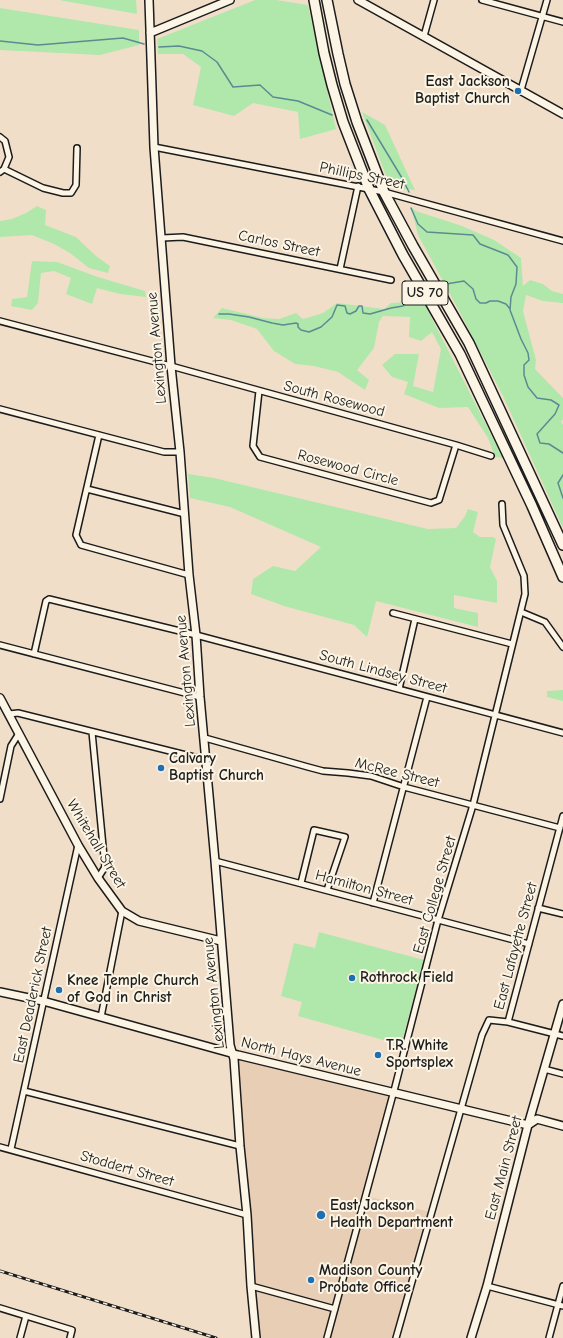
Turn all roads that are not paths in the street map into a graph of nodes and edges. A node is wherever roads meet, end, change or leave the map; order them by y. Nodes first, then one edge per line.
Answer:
1 (149, 0) edge
2 (230, 0) edge
3 (314, 0) edge
4 (327, 0) edge
5 (358, 0) edge
6 (434, 0) edge
7 (482, 0) edge
8 (547, 0) edge
9 (543, 17) junction
10 (563, 22) edge
11 (150, 33) junction
12 (424, 36) junction
13 (522, 90) junction
14 (563, 114) edge
15 (0, 137) edge
16 (154, 147) junction
17 (77, 148) dead end
18 (2, 171) edge
19 (358, 186) junction
20 (369, 189) junction
21 (384, 192) junction
22 (162, 238) junction
23 (563, 241) edge
24 (340, 269) junction
25 (391, 280) dead end
26 (0, 321) edge
27 (171, 366) junction
28 (259, 391) junction
29 (0, 409) edge
30 (99, 435) junction
31 (456, 445) junction
32 (180, 452) junction
33 (491, 456) dead end
34 (87, 489) junction
35 (502, 504) dead end
36 (185, 514) junction
37 (563, 545) edge
38 (189, 575) junction
39 (563, 577) edge
40 (521, 612) junction
41 (394, 613) dead end
42 (415, 619) junction
43 (196, 635) junction
44 (512, 644) junction
45 (0, 645) edge
46 (563, 647) edge
47 (34, 654) junction
48 (398, 689) junction
49 (200, 697) junction
50 (428, 697) junction
51 (0, 698) edge
52 (9, 714) junction
53 (496, 715) junction
54 (92, 732) junction
55 (563, 733) edge
56 (18, 735) junction
57 (205, 738) junction
58 (206, 760) junction
59 (404, 787) junction
60 (0, 799) edge
61 (473, 805) junction
62 (563, 816) edge
63 (560, 828) junction
64 (78, 845) junction
65 (215, 861) junction
66 (98, 878) junction
67 (301, 883) junction
68 (327, 890) junction
69 (373, 903) junction
70 (538, 908) junction
71 (122, 911) junction
72 (563, 914) edge
73 (438, 920) junction
74 (221, 941) junction
75 (529, 944) junction
76 (0, 992) edge
77 (43, 1001) junction
78 (563, 1004) edge
79 (101, 1017) junction
80 (508, 1022) junction
81 (555, 1034) junction
82 (563, 1036) edge
83 (232, 1053) junction
84 (544, 1069) junction
85 (563, 1074) edge
86 (24, 1091) junction
87 (394, 1093) junction
88 (462, 1110) junction
89 (528, 1125) junction
90 (563, 1126) edge
91 (240, 1146) junction
92 (0, 1147) edge
93 (10, 1149) junction
94 (247, 1215) junction
95 (252, 1286) junction
96 (487, 1286) junction
97 (563, 1286) edge
98 (560, 1306) edge
99 (0, 1308) edge
100 (335, 1308) junction
101 (26, 1316) junction
102 (20, 1338) edge
103 (70, 1338) edge
104 (256, 1338) edge
105 (327, 1338) edge
106 (396, 1338) edge
107 (471, 1338) edge
108 (549, 1338) edge

1 - 11 street, Lexington Avenue
2 - 11 street
3 - 20 highway, US 70
4 - 21 highway, US 70
5 - 12 street
6 - 12 street
7 - 9 street
8 - 9 street
9 - 10 street
9 - 13 street
11 - 16 street, Lexington Avenue
12 - 13 street
13 - 14 street
15 - 18 street
16 - 19 street, Phillips Street
16 - 22 street, Lexington Avenue
17 - 18 street
19 - 20 street, Phillips Street
19 - 24 street
20 - 21 street, Phillips Street
20 - 39 highway, US 70
21 - 23 street, Phillips Street
21 - 37 highway, US 70
22 - 24 street, Carlos Street
22 - 27 street, Lexington Avenue
24 - 25 street, Carlos Street
26 - 27 street, South Rosewood
27 - 28 street, South Rosewood
27 - 32 street, Lexington Avenue
28 - 31 street, South Rosewood
28 - 31 street, Rosewood Circle
29 - 30 street
30 - 32 street
30 - 34 street
31 - 33 street, South Rosewood
32 - 36 street, Lexington Avenue
34 - 36 street
34 - 38 street
35 - 40 street, East College Street
36 - 38 street, Lexington Avenue
38 - 43 street, Lexington Avenue
40 - 44 street, East College Street
40 - 46 street
41 - 42 street
42 - 44 street
42 - 48 street
43 - 47 street, South Lindsey Street
43 - 48 street, South Lindsey Street
43 - 49 street, Lexington Avenue
44 - 53 street, East College Street
45 - 47 street
47 - 49 street
48 - 50 street, South Lindsey Street
49 - 57 street, Lexington Avenue
50 - 53 street, South Lindsey Street
50 - 59 street
51 - 52 street, Whitehall Street
52 - 54 street
52 - 56 street, Whitehall Street
53 - 55 street, South Lindsey Street
53 - 61 street, East College Street
54 - 58 street
54 - 66 street
56 - 60 street
56 - 64 street, Whitehall Street
57 - 58 street, Lexington Avenue
57 - 59 street, McRee Street
58 - 65 street, Lexington Avenue
59 - 61 street, McRee Street
59 - 69 street
61 - 63 street, McRee Street
61 - 73 street, East College Street
62 - 63 street, East Lafayette Street
63 - 70 street, East Lafayette Street
64 - 66 street, Whitehall Street
64 - 77 street, East Deaderick Street
65 - 67 street, Hamilton Street
65 - 74 street, Lexington Avenue
66 - 71 street, Whitehall Street
67 - 68 street, Hamilton Street
67 - 68 street
68 - 69 street, Hamilton Street
69 - 73 street, Hamilton Street
70 - 72 street
70 - 75 street, East Lafayette Street
71 - 74 street, Whitehall Street
71 - 79 street
73 - 75 street, Hamilton Street
73 - 87 street, East College Street
74 - 83 street, Lexington Avenue
75 - 80 street, East Lafayette Street
76 - 77 street, North Hays Avenue
77 - 79 street, North Hays Avenue
77 - 86 street, East Deaderick Street
78 - 81 street, East Main Street
79 - 83 street, North Hays Avenue
80 - 81 street
80 - 88 street, East Lafayette Street
81 - 82 street
81 - 84 street, East Main Street
83 - 87 street, North Hays Avenue
83 - 91 street, Lexington Avenue
84 - 85 street
84 - 89 street, East Main Street
86 - 91 street
86 - 93 street, East Deaderick Street
87 - 88 street, North Hays Avenue
87 - 100 street, East College Street
88 - 89 street, North Hays Avenue
88 - 106 street, East Lafayette Street
89 - 90 street
89 - 96 street, East Main Street
91 - 94 street, Lexington Avenue
92 - 93 street, Stoddert Street
93 - 94 street, Stoddert Street
94 - 95 street, Lexington Avenue
95 - 100 street
95 - 104 street, Lexington Avenue
96 - 98 street
96 - 107 street, East Main Street
97 - 98 street
98 - 108 street
99 - 101 street
100 - 105 street, East College Street
101 - 102 street
101 - 103 street

